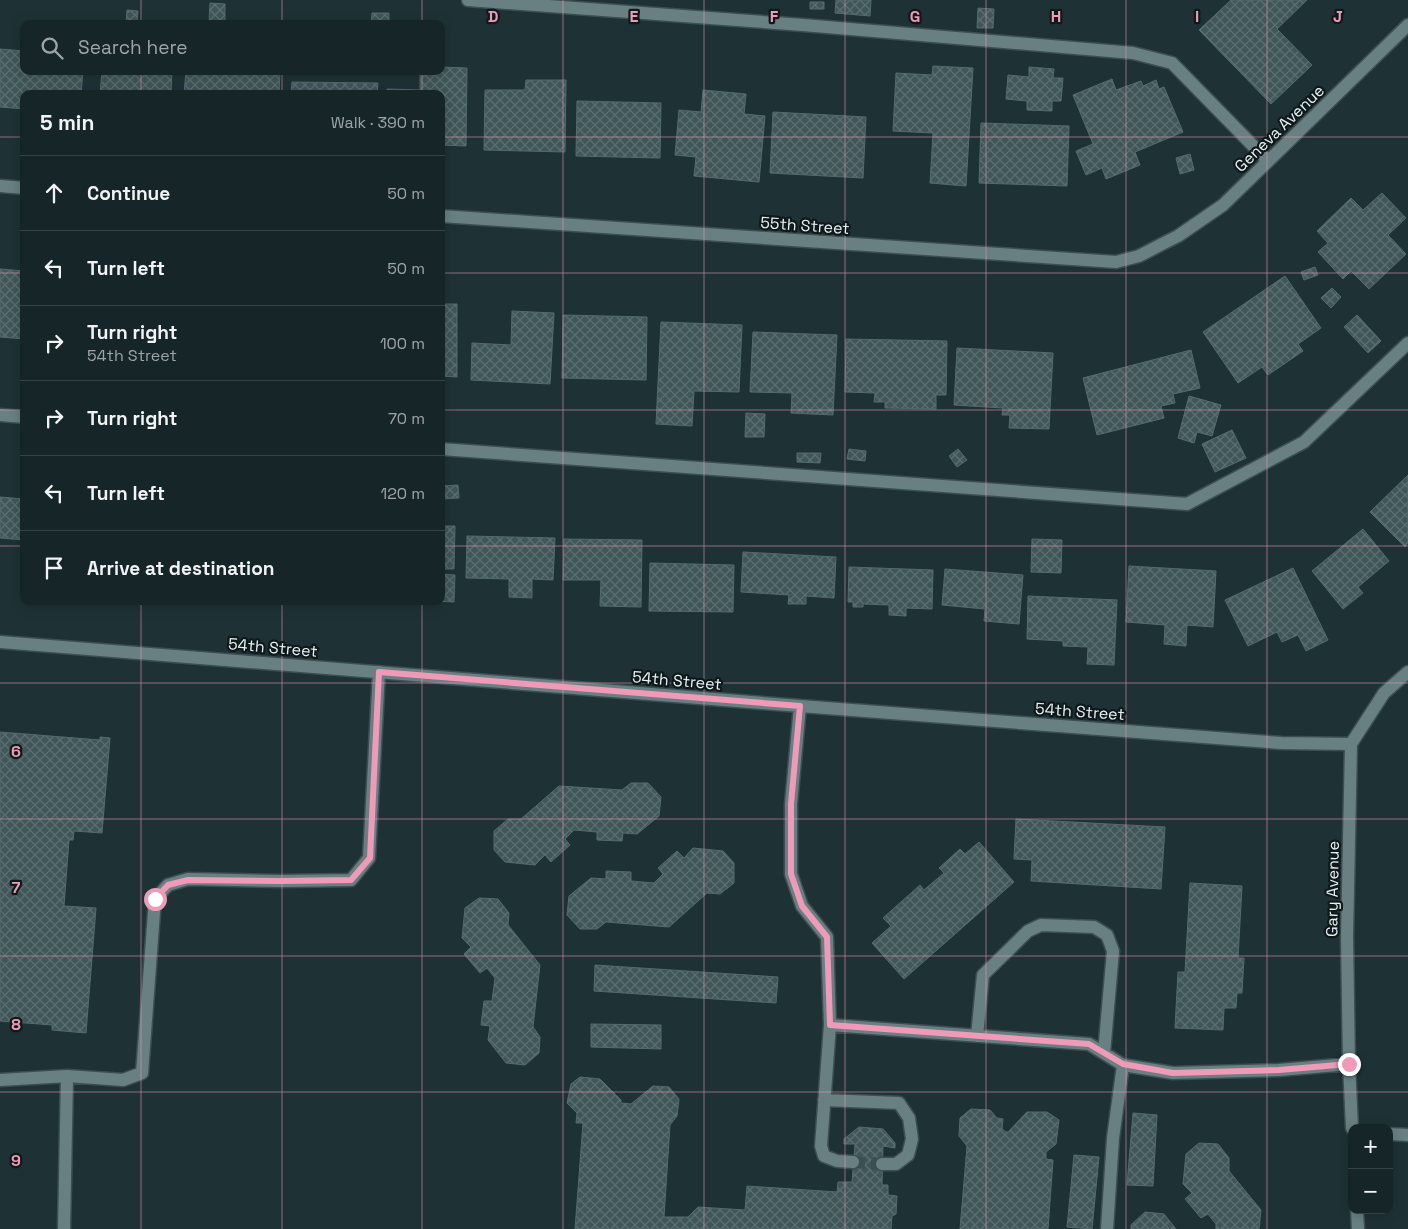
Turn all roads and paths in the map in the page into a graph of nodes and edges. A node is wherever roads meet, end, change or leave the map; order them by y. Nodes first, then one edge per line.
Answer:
1 (468, 0) edge
2 (1408, 25) edge
3 (1268, 162) junction
4 (0, 186) edge
5 (20, 188) edge
6 (445, 216) edge
7 (1164, 243) joint
8 (1408, 343) edge
9 (0, 415) edge
10 (20, 417) edge
11 (445, 449) edge
12 (0, 642) edge
13 (379, 672) junction
14 (1408, 672) edge
15 (800, 706) junction
16 (1351, 744) junction
17 (830, 1025) junction
18 (977, 1036) junction
19 (1104, 1053) junction
20 (1123, 1064) junction
21 (1349, 1064) junction
22 (68, 1076) junction
23 (0, 1080) edge
24 (824, 1100) junction
25 (1352, 1124) edge
26 (1393, 1134) edge
27 (1408, 1135) edge
28 (853, 1162) tunnel mouth
29 (882, 1164) tunnel mouth
30 (1357, 1214) edge
31 (64, 1229) edge
32 (1107, 1229) edge
33 (1358, 1229) edge

1 - 3 street
2 - 3 street, Geneva Avenue
3 - 7 street, Geneva Avenue
4 - 5 street
6 - 7 street, 55th Street
8 - 11 street
9 - 10 street
12 - 13 street, 54th Street
13 - 15 street, 54th Street
13 - 22 street
14 - 16 street
15 - 16 street, 54th Street
15 - 17 street
16 - 21 street, Gary Avenue
17 - 18 street
17 - 24 street
18 - 19 street
18 - 19 street
19 - 20 street
20 - 21 street
20 - 32 street
21 - 25 street, Gary Avenue
22 - 23 street
22 - 31 street
24 - 28 street
24 - 29 street
26 - 27 street
30 - 33 street

